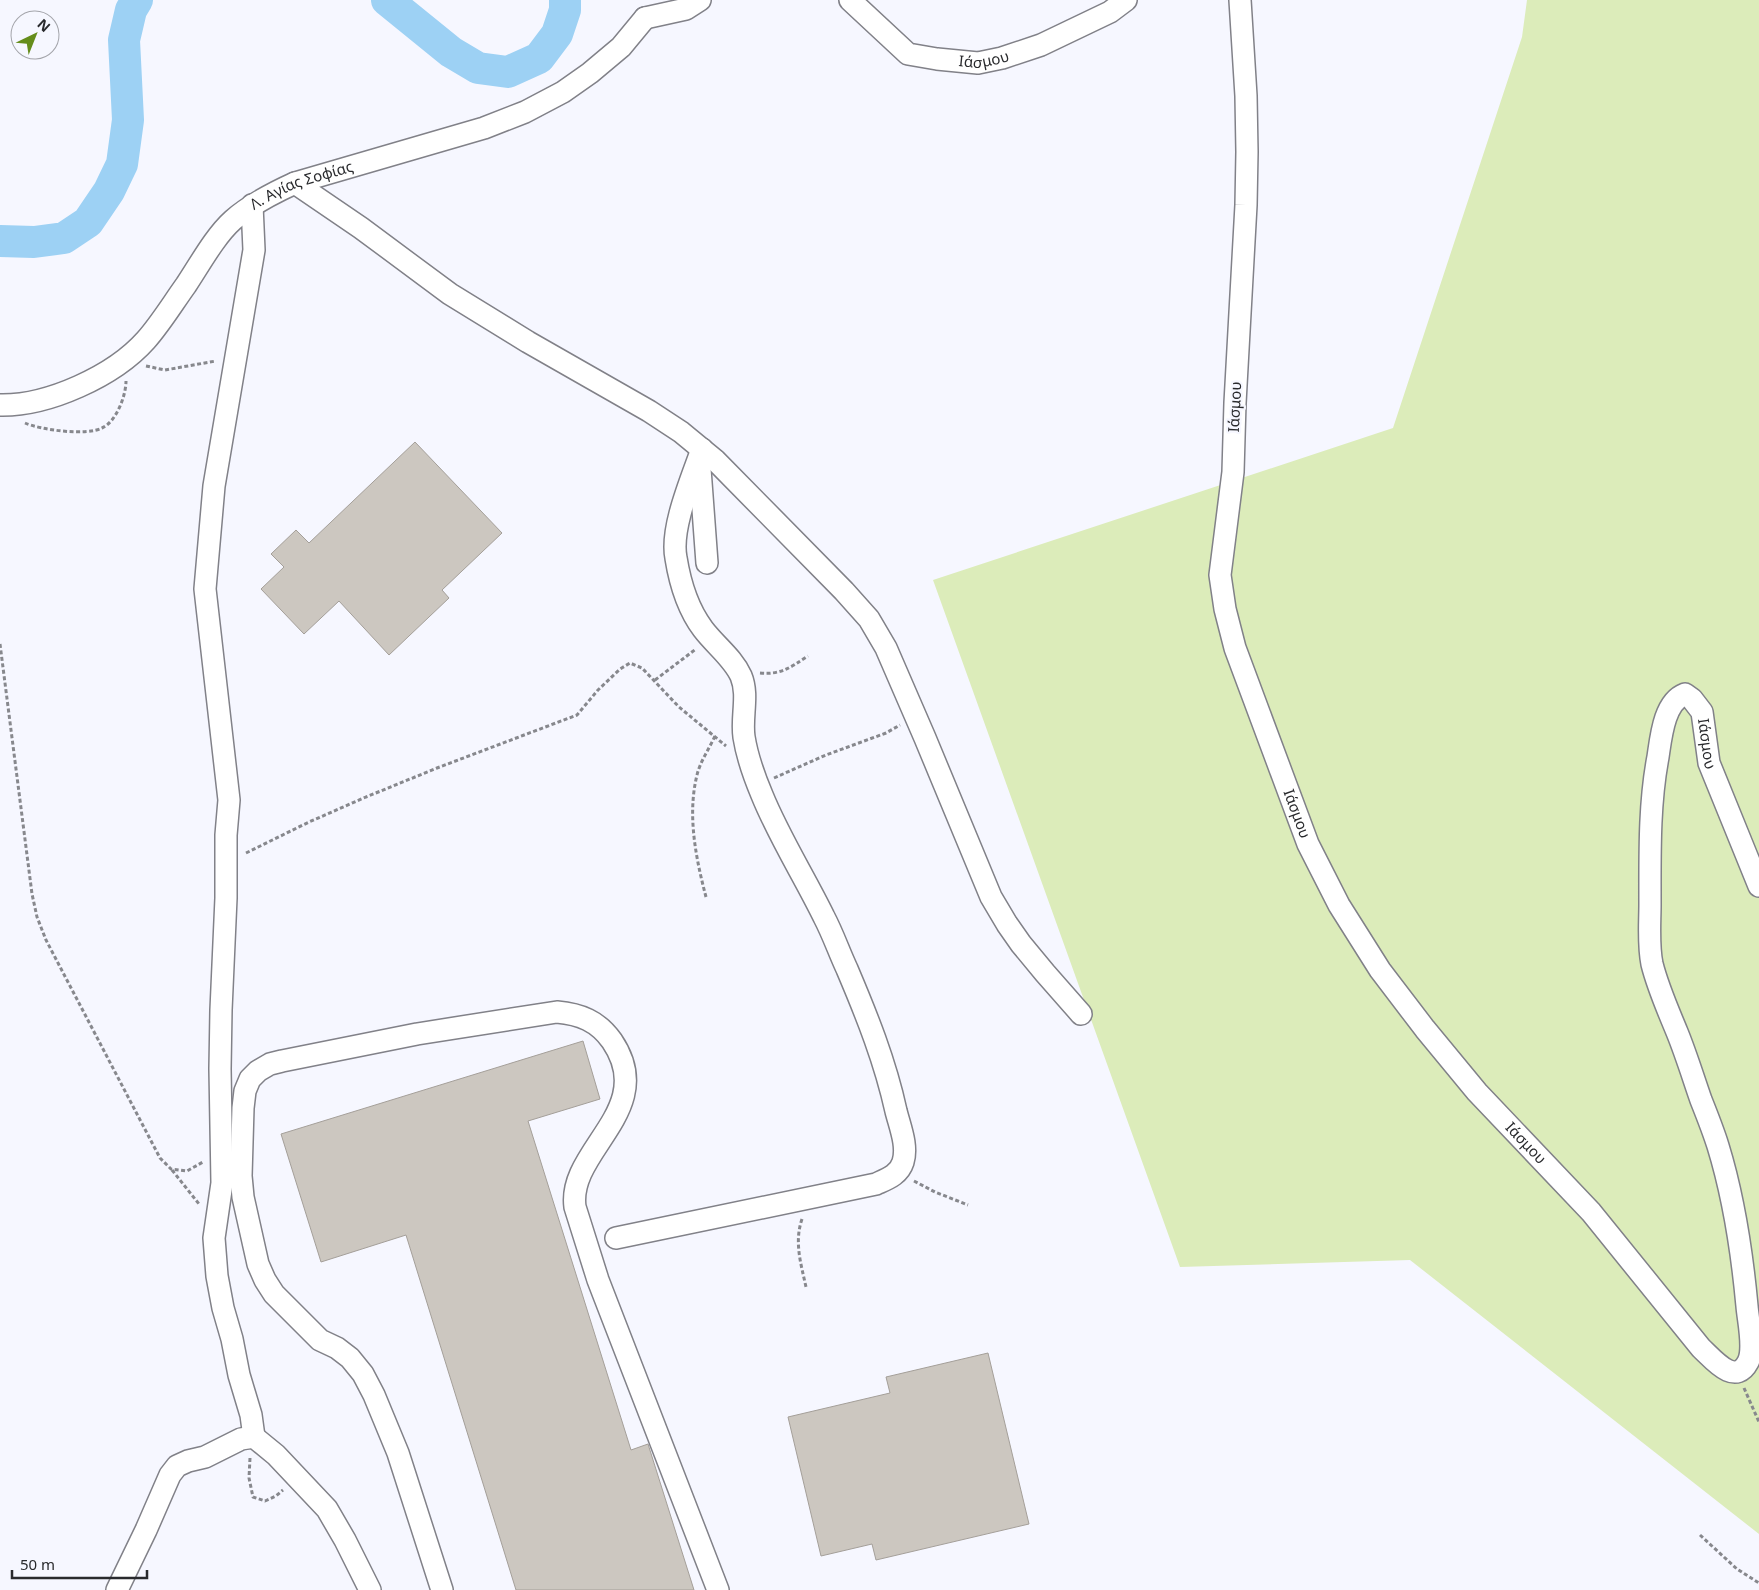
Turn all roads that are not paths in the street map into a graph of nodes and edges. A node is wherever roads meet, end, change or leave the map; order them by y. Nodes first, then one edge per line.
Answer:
1 (700, 0) edge
2 (850, 0) edge
3 (1126, 0) edge
4 (1240, 0) edge
5 (645, 9) edge
6 (295, 184) junction
7 (252, 205) junction
8 (0, 405) edge
9 (700, 453) junction
10 (707, 563) dead end
11 (1759, 886) edge
12 (1081, 1014) dead end
13 (616, 1238) dead end
14 (254, 1437) junction
15 (116, 1590) edge
16 (370, 1590) edge
17 (442, 1590) edge
18 (718, 1590) edge

1 - 5 street
2 - 3 street, Ιάσμου
4 - 11 street, Ιάσμου
5 - 6 street, Λ. Αγίας Σοφίας
6 - 7 street, Λ. Αγίας Σοφίας
6 - 9 street
7 - 8 street, Λ. Αγίας Σοφίας
7 - 14 street
9 - 10 street
9 - 12 street
9 - 13 street
14 - 15 street
14 - 16 street
17 - 18 street

